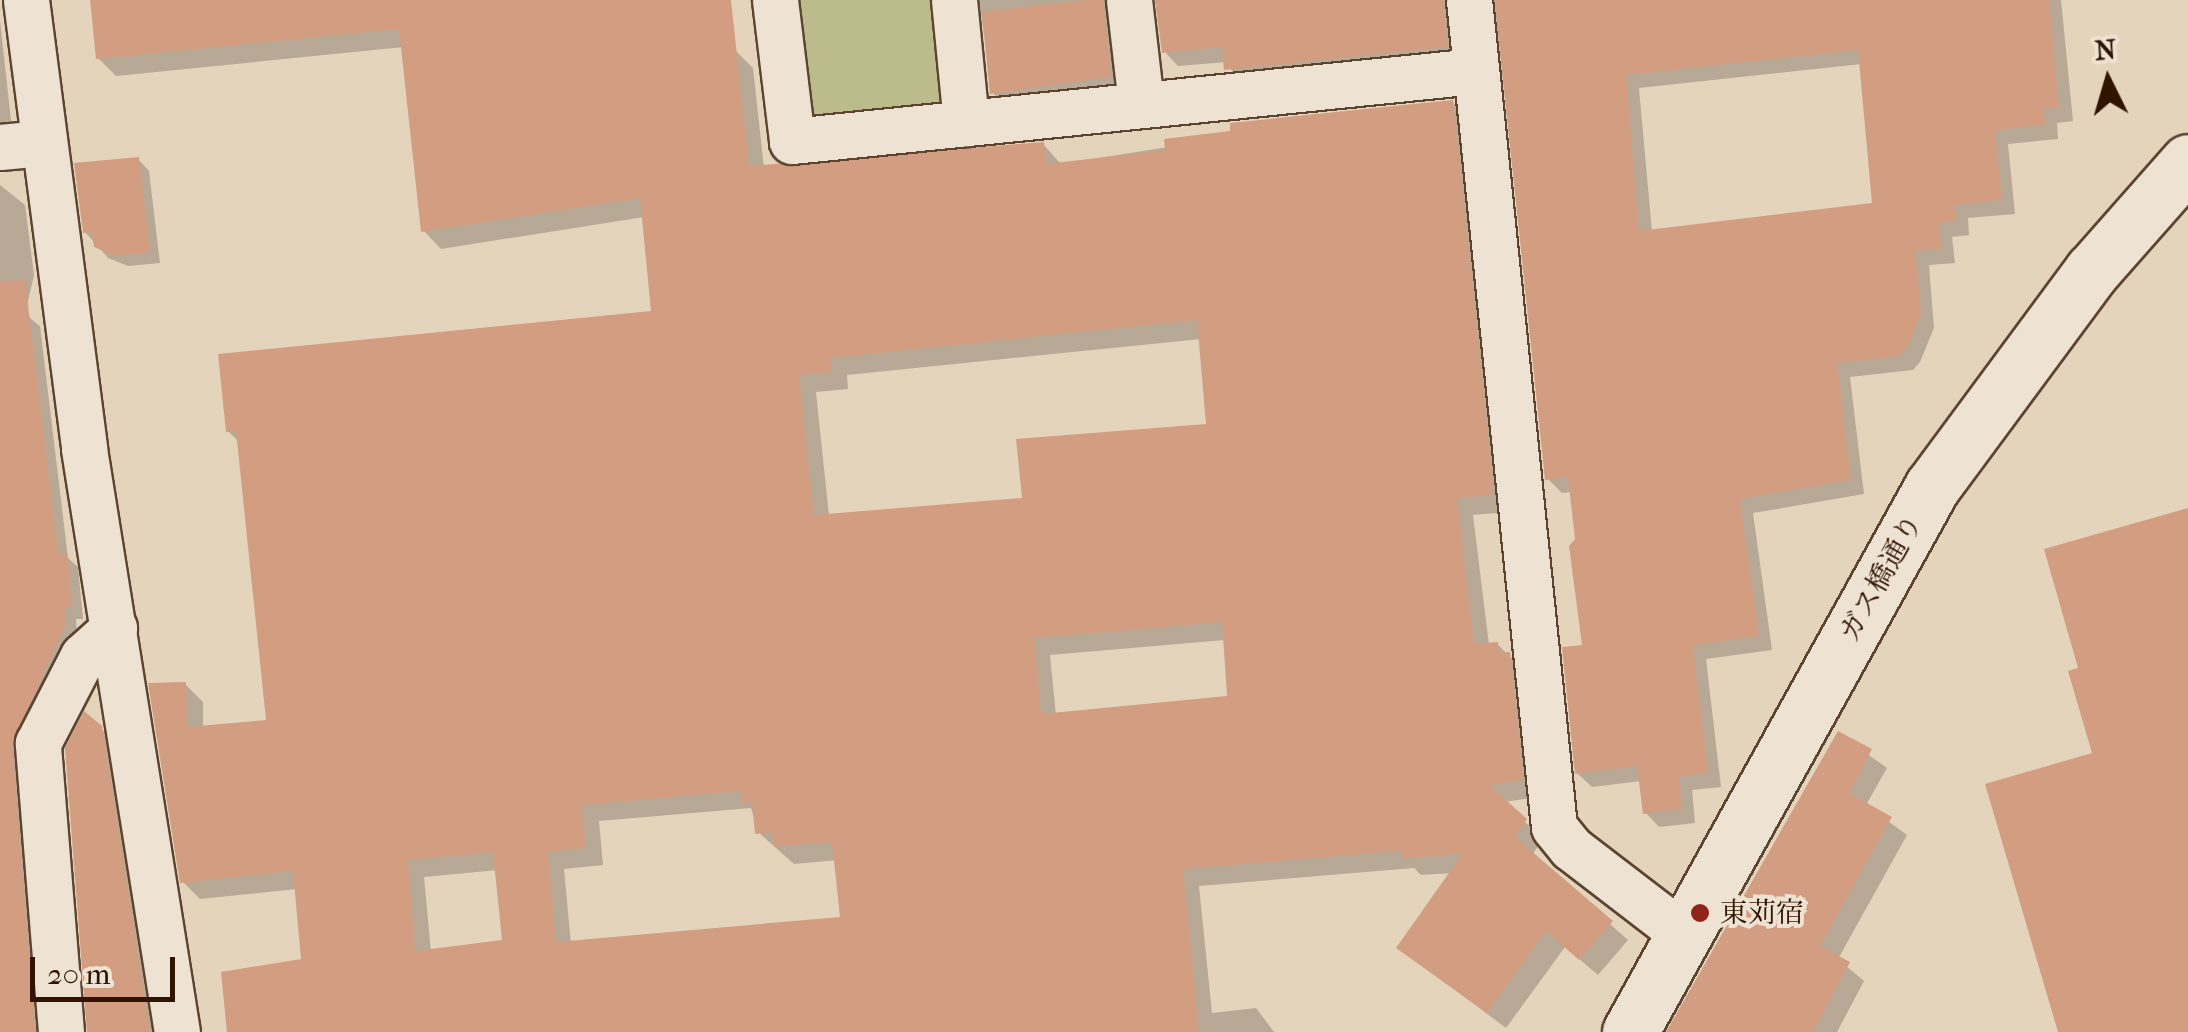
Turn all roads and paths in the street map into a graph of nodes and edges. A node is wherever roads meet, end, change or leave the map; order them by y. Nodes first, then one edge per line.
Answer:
1 (26, 0) edge
2 (775, 0) edge
3 (954, 0) edge
4 (1129, 0) edge
5 (1469, 0) edge
6 (1475, 71) junction
7 (1140, 104) junction
8 (966, 123) junction
9 (22, 145) edge
10 (2188, 162) edge
11 (114, 628) junction
12 (1683, 934) junction
13 (61, 1032) edge
14 (177, 1032) edge
15 (1630, 1032) edge

1 - 9 street
2 - 8 street
3 - 8 street
4 - 7 street
5 - 6 street
6 - 7 street
6 - 12 street
7 - 8 street
9 - 11 street
10 - 12 main road, ガス橋通り
11 - 13 street
11 - 14 street
12 - 15 main road, ガス橋通り

